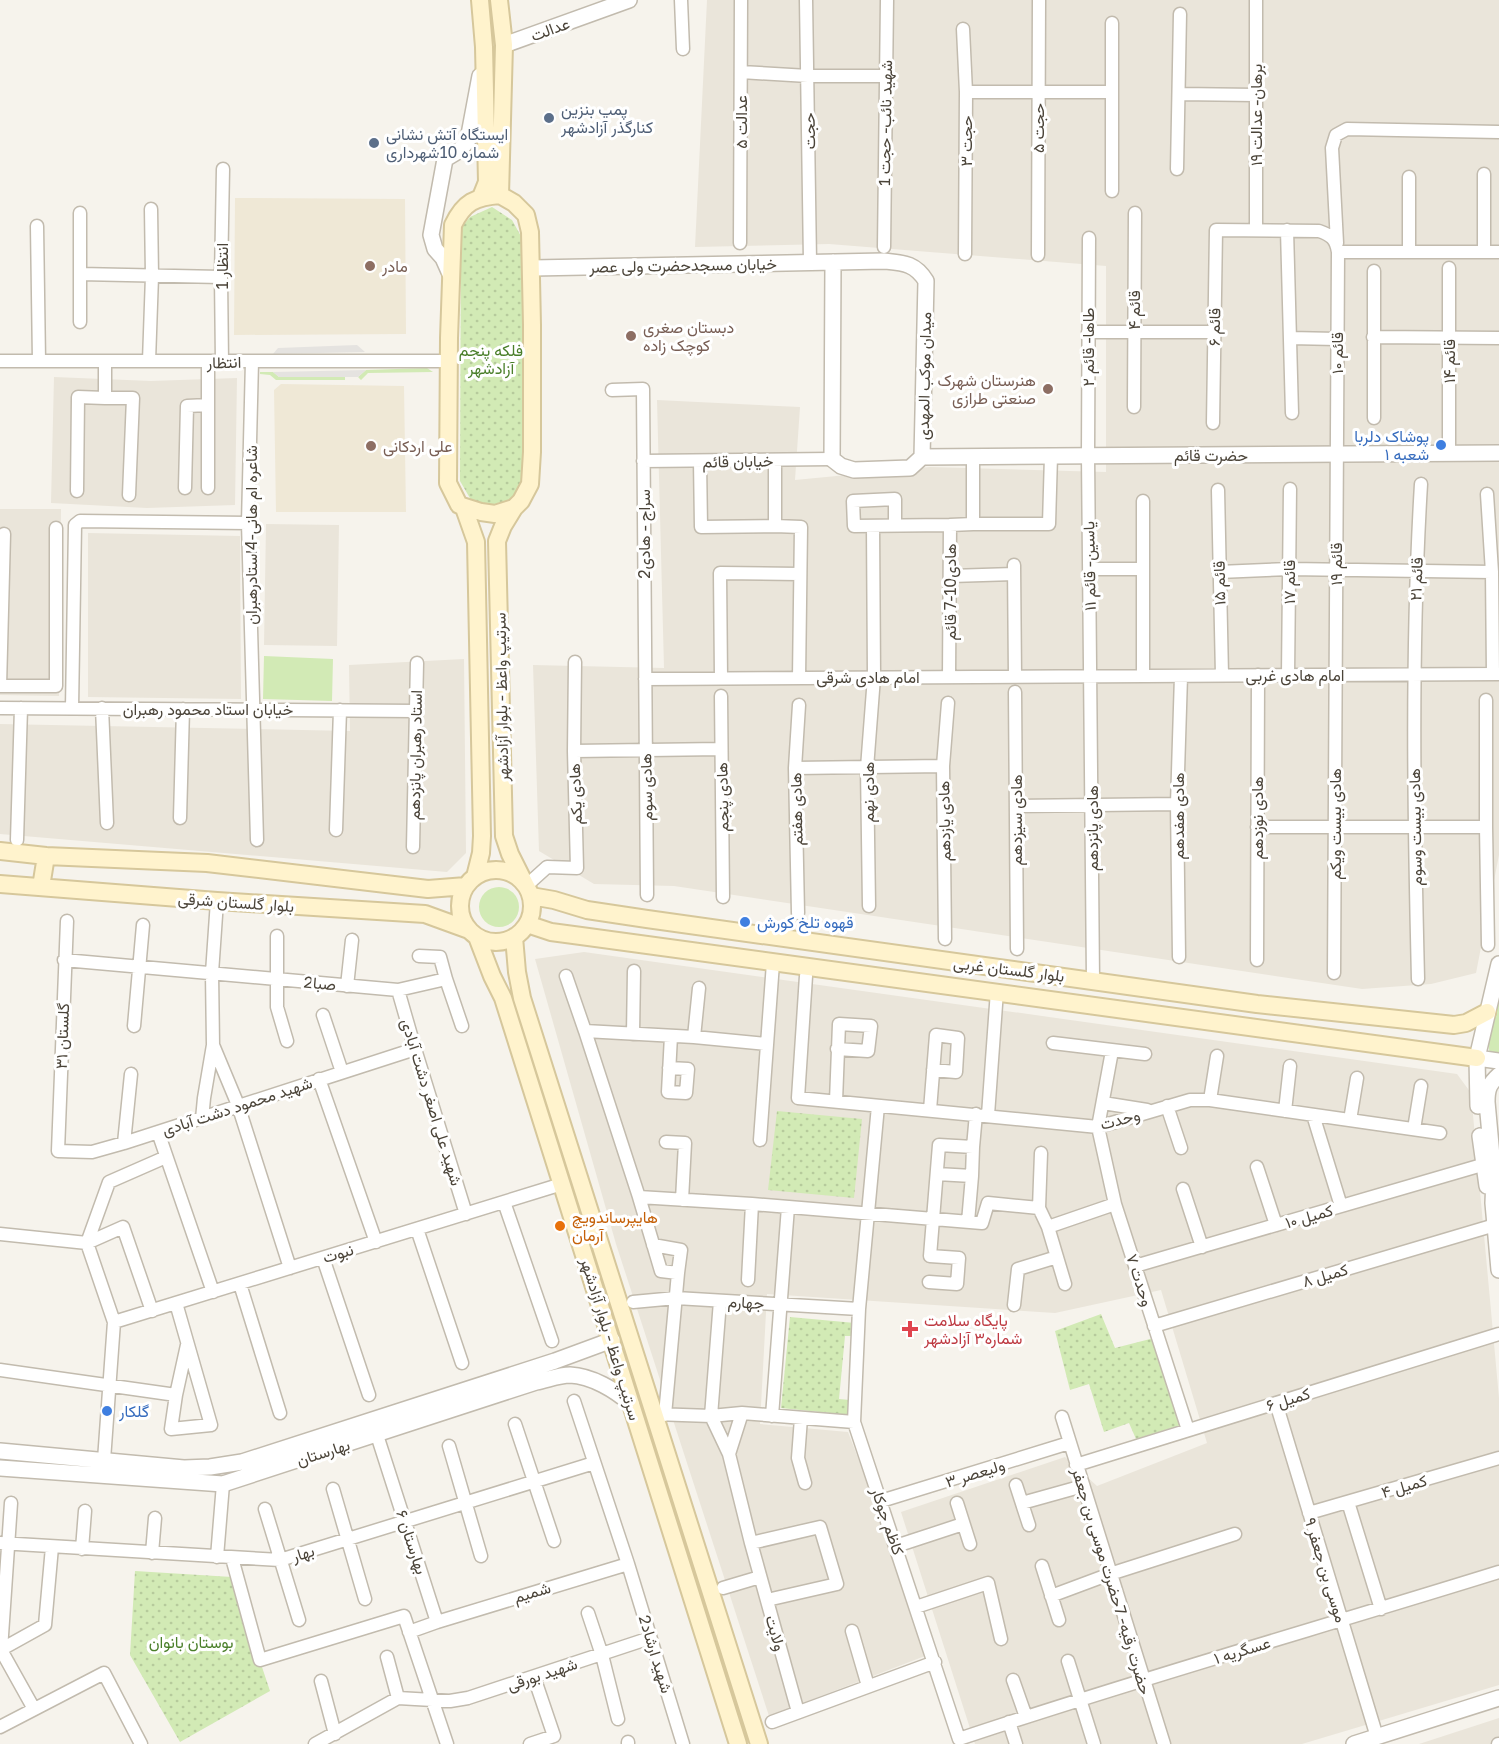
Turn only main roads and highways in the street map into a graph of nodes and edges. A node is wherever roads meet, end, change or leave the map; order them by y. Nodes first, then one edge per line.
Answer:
1 (480, 0) edge
2 (499, 0) edge
3 (500, 195) junction
4 (481, 197) junction
5 (464, 508) junction
6 (514, 508) junction
7 (0, 851) edge
8 (46, 856) junction
9 (471, 882) junction
10 (0, 884) edge
11 (41, 887) junction
12 (428, 890) junction
13 (528, 891) junction
14 (587, 910) junction
15 (425, 914) junction
16 (527, 924) junction
17 (473, 933) junction
18 (581, 936) junction
19 (514, 937) junction
20 (517, 972) junction
21 (492, 976) junction
22 (1487, 1012) road end
23 (1454, 1025) junction
24 (1454, 1054) junction
25 (1477, 1058) road end
26 (738, 1744) edge
27 (759, 1744) edge

1 - 4 main road
2 - 3 main road
3 - 4 main road
3 - 6 main road, سرتیپ واعظ - بلوار آزادشهر
4 - 5 main road, سرتیپ واعظ - بلوار آزادشهر
5 - 6 main road
5 - 9 main road, سرتیپ واعظ - بلوار آزادشهر
6 - 13 main road, سرتیپ واعظ - بلوار آزادشهر
7 - 8 main road, بلوار گلستان شرقی
8 - 11 main road
8 - 12 main road, بلوار گلستان شرقی
9 - 12 main road, بلوار گلستان شرقی
9 - 13 main road
9 - 17 main road
10 - 11 main road, بلوار گلستان شرقی
11 - 15 main road, بلوار گلستان شرقی
12 - 15 main road
13 - 14 main road, بلوار گلستان غربی
13 - 16 main road
14 - 18 main road
14 - 23 main road, بلوار گلستان غربی
15 - 17 main road, بلوار گلستان شرقی
16 - 18 main road, بلوار گلستان غربی
16 - 19 main road
17 - 19 main road
17 - 21 main road, سرتیپ واعظ - بلوار آزادشهر
18 - 24 main road, بلوار گلستان غربی
19 - 20 main road, سرتیپ واعظ - بلوار آزادشهر
20 - 21 main road
20 - 27 main road, سرتیپ واعظ - بلوار آزادشهر
21 - 26 main road, سرتیپ واعظ - بلوار آزادشهر
22 - 23 main road, بلوار گلستان غربی
23 - 24 main road
24 - 25 main road, بلوار گلستان غربی

